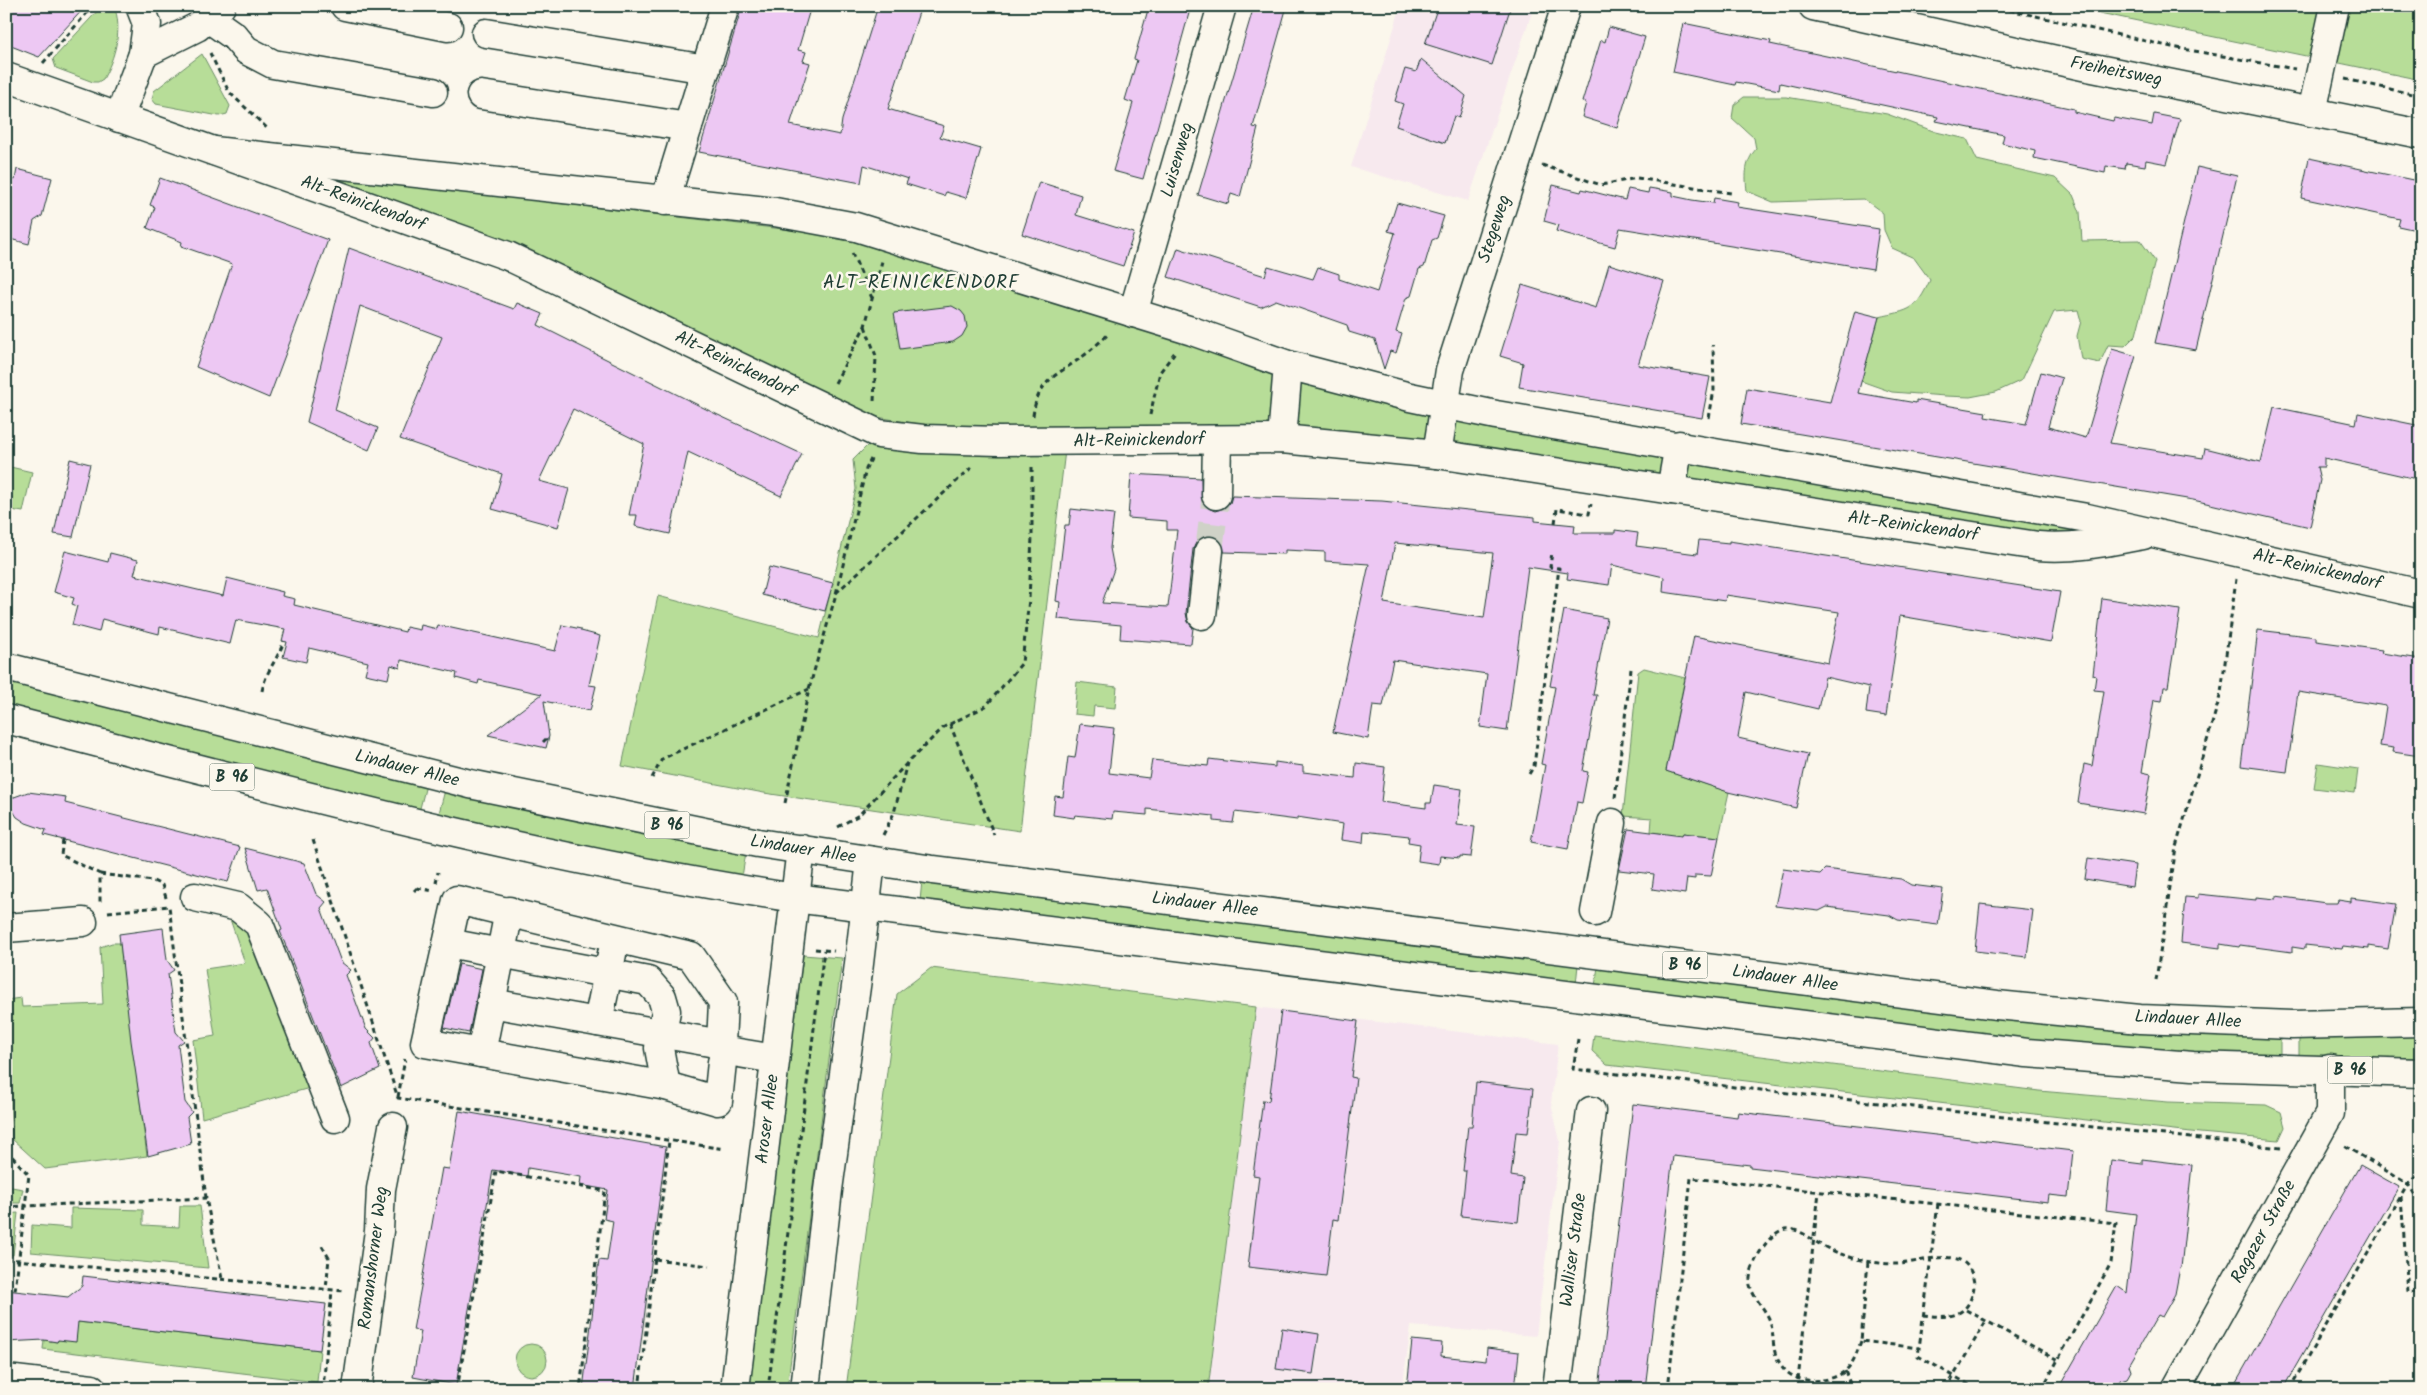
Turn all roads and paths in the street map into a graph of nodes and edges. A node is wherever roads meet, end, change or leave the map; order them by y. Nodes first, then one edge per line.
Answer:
1 (93, 6) edge
2 (140, 6) edge
3 (345, 6) edge
4 (725, 6) edge
5 (1222, 6) edge
6 (1566, 6) edge
7 (1813, 6) edge
8 (1992, 6) edge
9 (2335, 6) edge
10 (208, 17) edge
11 (448, 26) dead end
12 (486, 33) dead end
13 (143, 54) junction
14 (41, 65) dead end
15 (706, 69) junction
16 (2320, 74) junction
17 (6, 77) edge
18 (432, 92) dead end
19 (481, 95) dead end
20 (2421, 96) edge
21 (2312, 112) junction
22 (119, 118) junction
23 (688, 127) junction
24 (2421, 134) edge
25 (214, 151) junction
26 (300, 160) junction
27 (1537, 163) dead end
28 (1731, 193) dead end
29 (665, 200) junction
30 (839, 223) junction
31 (888, 236) junction
32 (872, 298) junction
33 (1133, 313) junction
34 (865, 326) junction
35 (1192, 331) junction
36 (1713, 345) dead end
37 (1288, 365) junction
38 (1445, 405) junction
39 (822, 407) junction
40 (1709, 418) dead end
41 (876, 432) junction
42 (1282, 439) junction
43 (1144, 440) junction
44 (1217, 440) junction
45 (999, 441) junction
46 (1031, 442) junction
47 (1679, 445) junction
48 (1437, 454) junction
49 (1671, 490) junction
50 (1216, 495) tunnel mouth
51 (2154, 533) junction
52 (1209, 551) tunnel mouth
53 (1552, 552) dead end
54 (2240, 552) junction
55 (836, 594) junction
56 (2421, 594) edge
57 (1202, 615) dead end
58 (284, 641) dead end
59 (6, 667) edge
60 (1631, 669) dead end
61 (809, 689) junction
62 (262, 691) dead end
63 (6, 720) edge
64 (950, 724) junction
65 (545, 735) dead end
66 (543, 742) dead end
67 (908, 762) junction
68 (1529, 774) dead end
69 (652, 778) dead end
70 (785, 802) dead end
71 (1612, 823) joint
72 (994, 835) dead end
73 (63, 840) dead end
74 (313, 840) dead end
75 (801, 849) junction
76 (871, 860) junction
77 (416, 888) dead end
78 (435, 892) dead end
79 (194, 897) dead end
80 (795, 898) junction
81 (864, 907) junction
82 (509, 911) junction
83 (1595, 912) dead end
84 (91, 918) junction
85 (6, 928) edge
86 (616, 938) junction
87 (448, 943) junction
88 (814, 949) dead end
89 (824, 950) junction
90 (843, 952) dead end
91 (501, 953) junction
92 (608, 972) junction
93 (2156, 980) dead end
94 (490, 1010) junction
95 (598, 1022) junction
96 (2421, 1022) edge
97 (1578, 1039) dead end
98 (660, 1041) junction
99 (721, 1052) junction
100 (482, 1053) junction
101 (776, 1060) junction
102 (2330, 1069) junction
103 (2421, 1073) edge
104 (666, 1086) junction
105 (1591, 1111) dead end
106 (335, 1118) dead end
107 (393, 1127) dead end
108 (669, 1141) junction
109 (2345, 1146) dead end
110 (2283, 1148) dead end
111 (724, 1149) dead end
112 (6, 1150) edge
113 (2421, 1160) edge
114 (763, 1162) junction
115 (797, 1166) junction
116 (830, 1169) junction
117 (2408, 1184) junction
118 (1819, 1192) junction
119 (2401, 1196) junction
120 (206, 1198) junction
121 (1938, 1204) junction
122 (2421, 1204) edge
123 (25, 1206) junction
124 (6, 1207) edge
125 (1813, 1241) junction
126 (322, 1246) dead end
127 (1931, 1258) junction
128 (6, 1259) edge
129 (655, 1259) junction
130 (19, 1260) junction
131 (1868, 1262) junction
132 (709, 1266) dead end
133 (222, 1280) junction
134 (326, 1289) junction
135 (332, 1290) junction
136 (16, 1291) dead end
137 (347, 1291) dead end
138 (2421, 1293) edge
139 (1966, 1310) junction
140 (1923, 1315) junction
141 (1986, 1321) junction
142 (1860, 1341) junction
143 (10, 1343) dead end
144 (1919, 1348) junction
145 (2058, 1360) junction
146 (8, 1366) edge
147 (1845, 1371) junction
148 (1954, 1376) junction
149 (1798, 1378) junction
150 (2294, 1381) dead end
151 (92, 1389) edge
152 (323, 1389) edge
153 (356, 1389) edge
154 (457, 1389) edge
155 (580, 1389) edge
156 (639, 1389) edge
157 (735, 1389) edge
158 (768, 1389) edge
159 (804, 1389) edge
160 (1557, 1389) edge
161 (1668, 1389) edge
162 (1797, 1389) edge
163 (1852, 1389) edge
164 (1946, 1389) edge
165 (1977, 1389) edge
166 (2042, 1389) edge
167 (2176, 1389) edge

1 - 14 path
2 - 13 street
3 - 11 street
4 - 15 street
5 - 33 street, Luisenweg
6 - 38 street, Stegeweg
7 - 21 street, Freiheitsweg
8 - 16 path
9 - 16 street
10 - 13 street
10 - 18 street
10 - 26 path
12 - 15 street
13 - 22 street
15 - 23 street
16 - 20 path
16 - 21 street
17 - 22 street, Alt-Reinickendorf
19 - 23 street
21 - 24 street, Freiheitsweg
22 - 25 street, Alt-Reinickendorf
23 - 29 street
25 - 26 street, Alt-Reinickendorf
25 - 39 street, Alt-Reinickendorf
26 - 29 street, Alt-Reinickendorf
27 - 28 path
29 - 30 street, Alt-Reinickendorf
30 - 31 street, Alt-Reinickendorf
30 - 32 path
31 - 32 path
31 - 33 street, Alt-Reinickendorf
32 - 34 path
33 - 35 street, Alt-Reinickendorf
33 - 46 path
34 - 39 path
34 - 41 path
35 - 37 street, Alt-Reinickendorf
35 - 43 path
36 - 40 path
37 - 38 street, Alt-Reinickendorf
37 - 42 street
38 - 47 street, Alt-Reinickendorf
38 - 48 street, Stegeweg
39 - 41 street, Alt-Reinickendorf
41 - 45 street, Alt-Reinickendorf
41 - 55 path
42 - 44 street, Alt-Reinickendorf
42 - 48 street, Alt-Reinickendorf
43 - 44 street, Alt-Reinickendorf
43 - 46 street, Alt-Reinickendorf
44 - 50 street
45 - 46 street, Alt-Reinickendorf
45 - 55 path
46 - 64 path
47 - 49 street
47 - 51 street, Alt-Reinickendorf
48 - 49 street, Alt-Reinickendorf
49 - 51 street, Alt-Reinickendorf
51 - 54 street, Alt-Reinickendorf
52 - 57 street
53 - 68 path
54 - 56 street, Alt-Reinickendorf
54 - 93 path
55 - 61 path
58 - 62 path
59 - 75 street, Lindauer Allee / B 96
60 - 71 path
61 - 69 path
61 - 70 path
63 - 80 street, B 96
64 - 67 path
64 - 72 path
65 - 66 path
67 - 75 path
67 - 76 path
71 - 83 street
73 - 84 path
74 - 108 path
75 - 76 street, Lindauer Allee / B 96
75 - 80 street, Aroser Allee
76 - 81 street
76 - 96 street, Lindauer Allee / B 96
77 - 78 path
79 - 106 street
80 - 81 street, B 96
80 - 101 street, Aroser Allee
81 - 102 street, B 96
81 - 116 street
82 - 86 street
82 - 87 street
82 - 91 street
84 - 85 street
84 - 120 path
86 - 92 street
86 - 99 street
87 - 91 street
87 - 100 street
88 - 89 path
89 - 90 path
89 - 115 path
91 - 92 street
91 - 94 street
92 - 95 street
92 - 98 street
94 - 95 street
94 - 98 street
94 - 100 street
95 - 98 street
97 - 110 path
98 - 99 street
98 - 104 street
99 - 101 street
99 - 104 street
100 - 104 street
101 - 114 street, Aroser Allee
102 - 103 street, B 96
102 - 167 street, Ragazer Straße
105 - 160 street, Walliser Straße
107 - 153 street, Romanshorner Weg
108 - 111 path
108 - 129 path
109 - 117 path
112 - 123 path
113 - 117 path
114 - 115 path
114 - 157 street, Aroser Allee
115 - 116 path
115 - 158 path
116 - 159 street
117 - 119 path
117 - 122 path
118 - 121 path
118 - 125 path
118 - 161 path
119 - 138 path
119 - 150 path
120 - 123 path
120 - 133 path
121 - 127 path
121 - 145 path
123 - 124 path
123 - 130 path
125 - 131 path
125 - 149 path
125 - 149 path
126 - 134 path
127 - 131 path
127 - 139 path
127 - 140 path
128 - 130 path
129 - 132 path
129 - 156 path
130 - 133 path
130 - 136 path
131 - 142 path
133 - 134 path
134 - 135 path
135 - 137 path
135 - 152 path
139 - 140 path
139 - 141 path
140 - 144 path
141 - 145 path
141 - 148 path
142 - 144 path
142 - 147 path
143 - 146 path
144 - 148 path
145 - 166 path
146 - 151 street
147 - 149 path
147 - 163 path
148 - 164 path
148 - 165 path
149 - 162 path
154 - 155 path

